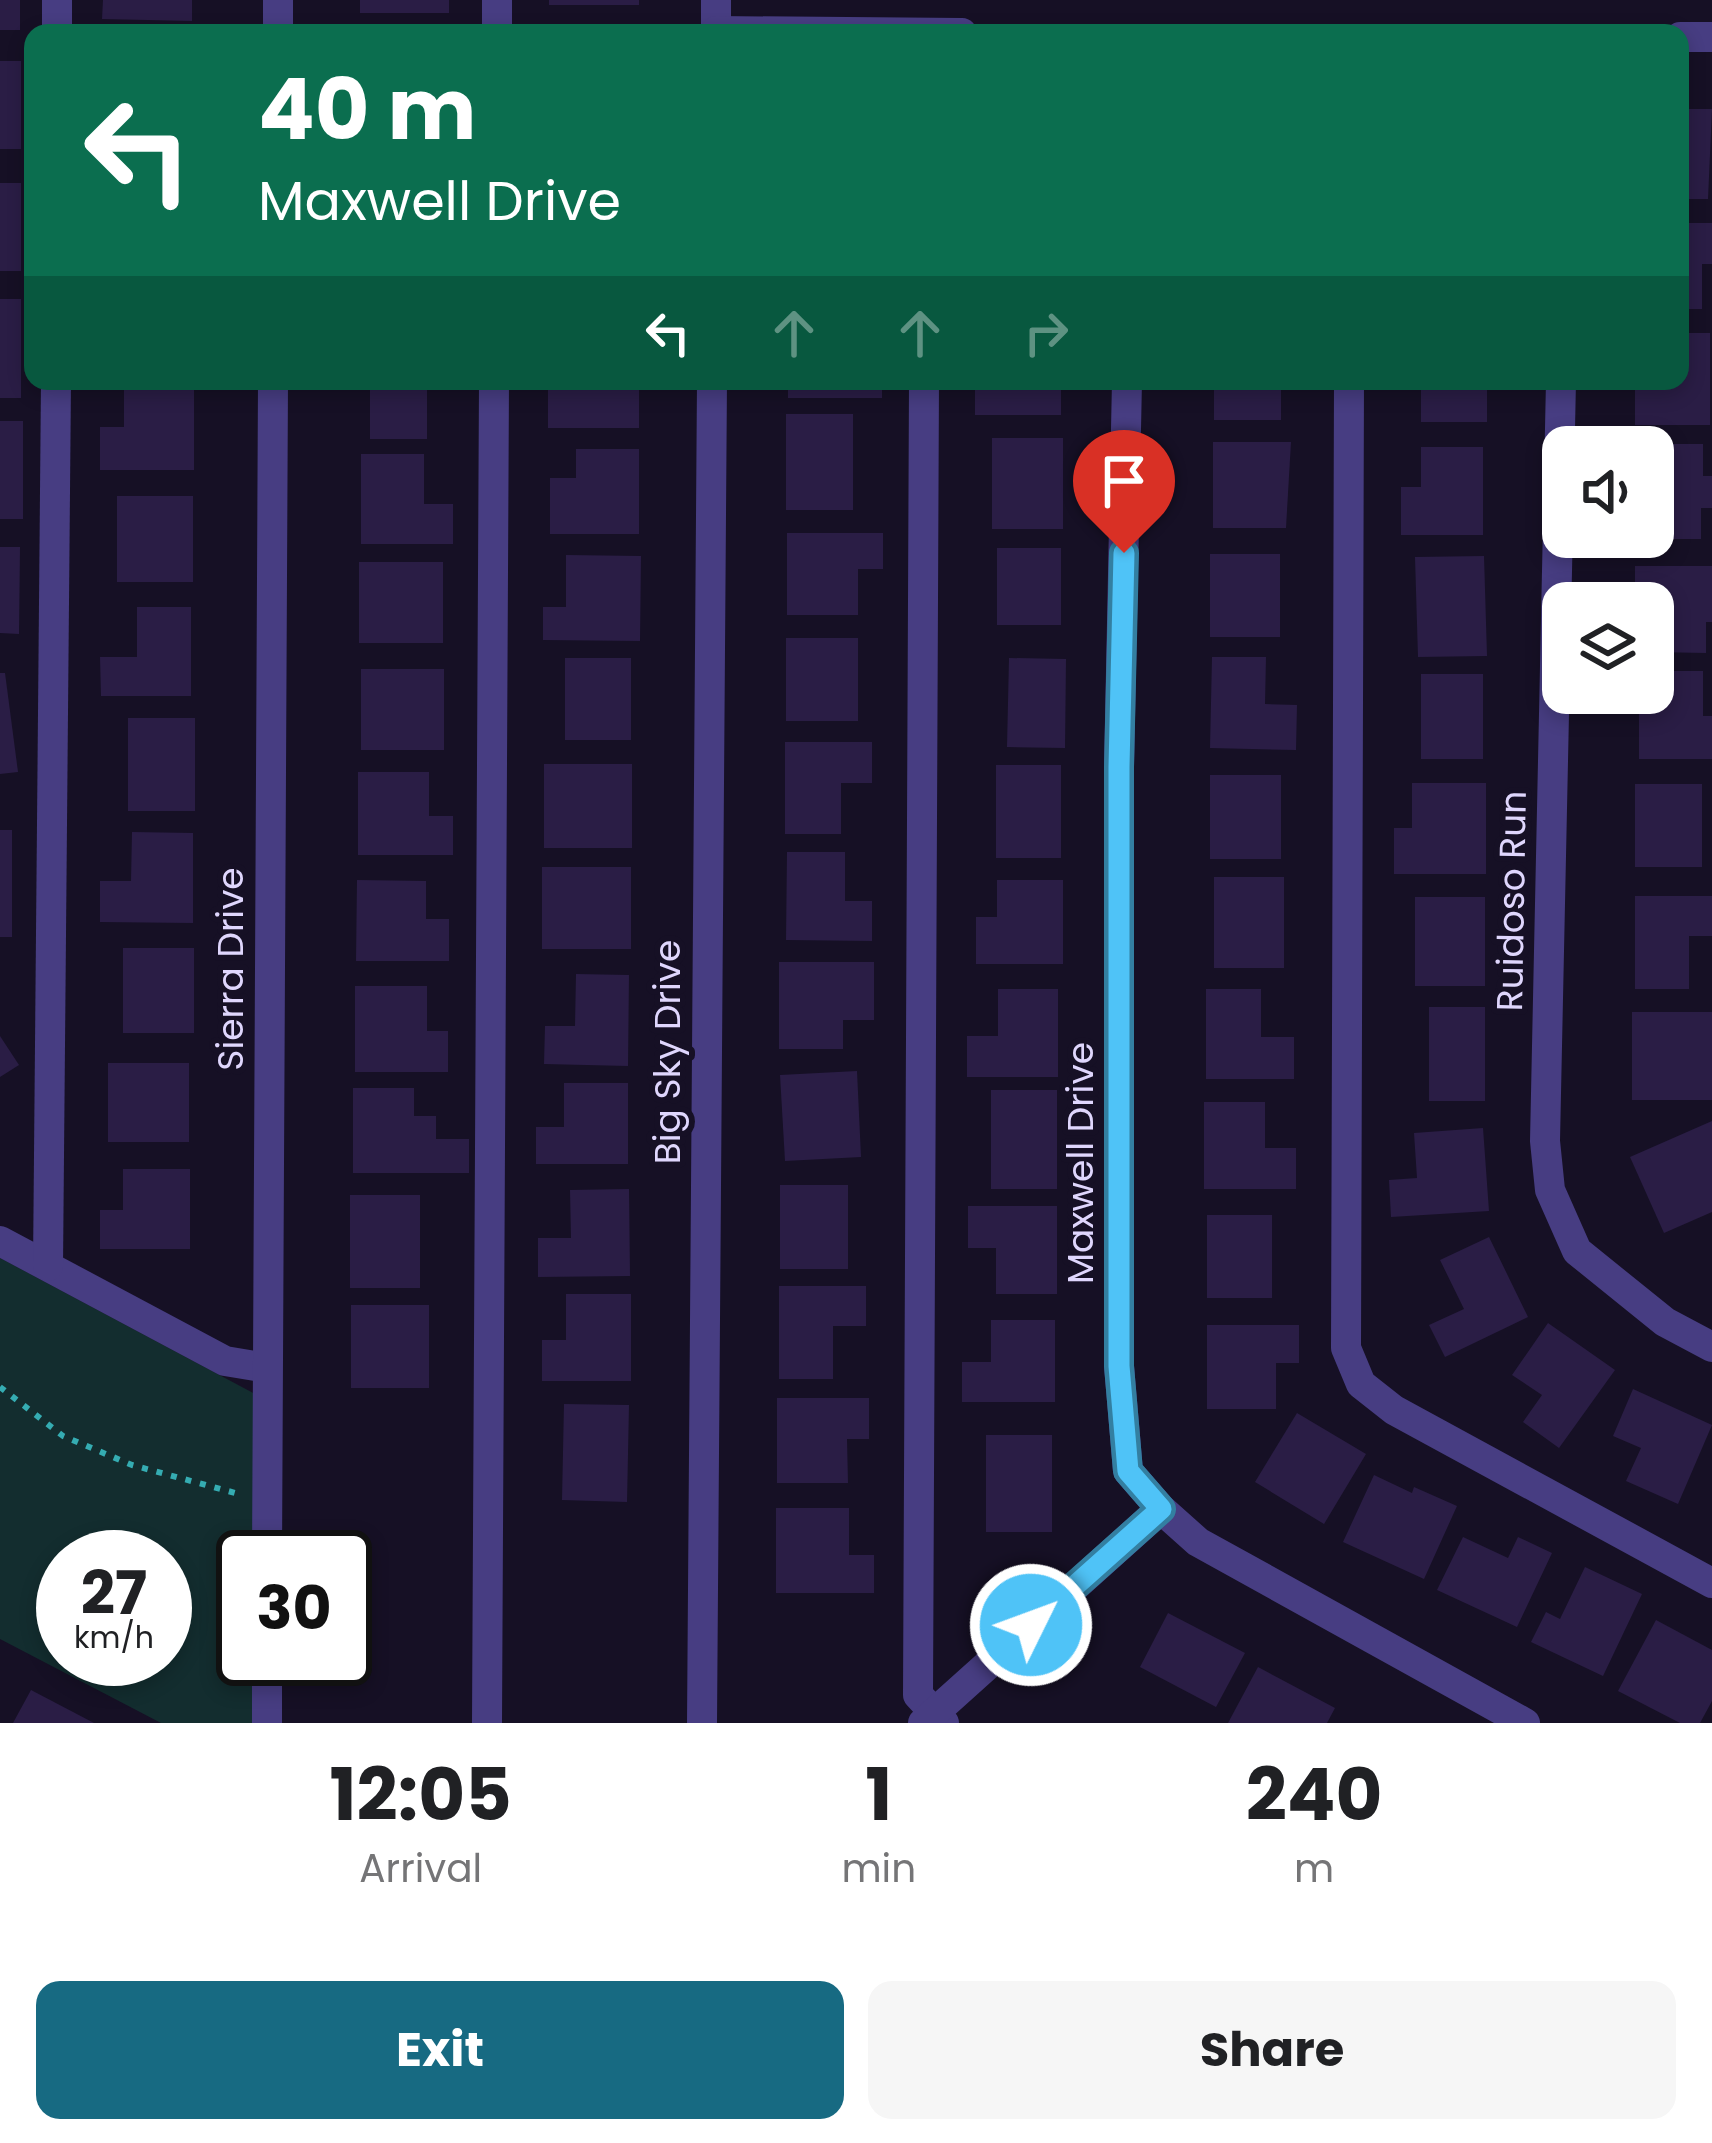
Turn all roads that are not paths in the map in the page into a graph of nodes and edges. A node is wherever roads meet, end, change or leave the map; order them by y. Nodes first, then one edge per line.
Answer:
1 (716, 21) edge
2 (769, 24) edge
3 (56, 390) edge
4 (273, 390) edge
5 (494, 390) edge
6 (712, 390) edge
7 (924, 390) edge
8 (1127, 390) edge
9 (1349, 390) edge
10 (1561, 390) edge
11 (0, 1240) edge
12 (48, 1266) junction
13 (1712, 1347) edge
14 (267, 1368) junction
15 (1161, 1509) junction
16 (267, 1530) edge
17 (1712, 1583) edge
18 (267, 1686) edge
19 (934, 1720) edge
20 (267, 1723) edge
21 (487, 1723) edge
22 (702, 1723) edge
23 (1525, 1723) edge

1 - 2 street
3 - 12 street
4 - 14 street, Sierra Drive
5 - 21 street
6 - 22 street, Big Sky Drive
7 - 19 street
8 - 15 street, Maxwell Drive
9 - 17 street
10 - 13 street, Ruidoso Run
11 - 12 street
12 - 14 street
14 - 16 street, Sierra Drive
15 - 19 street
15 - 23 street, Maxwell Drive
18 - 20 street

